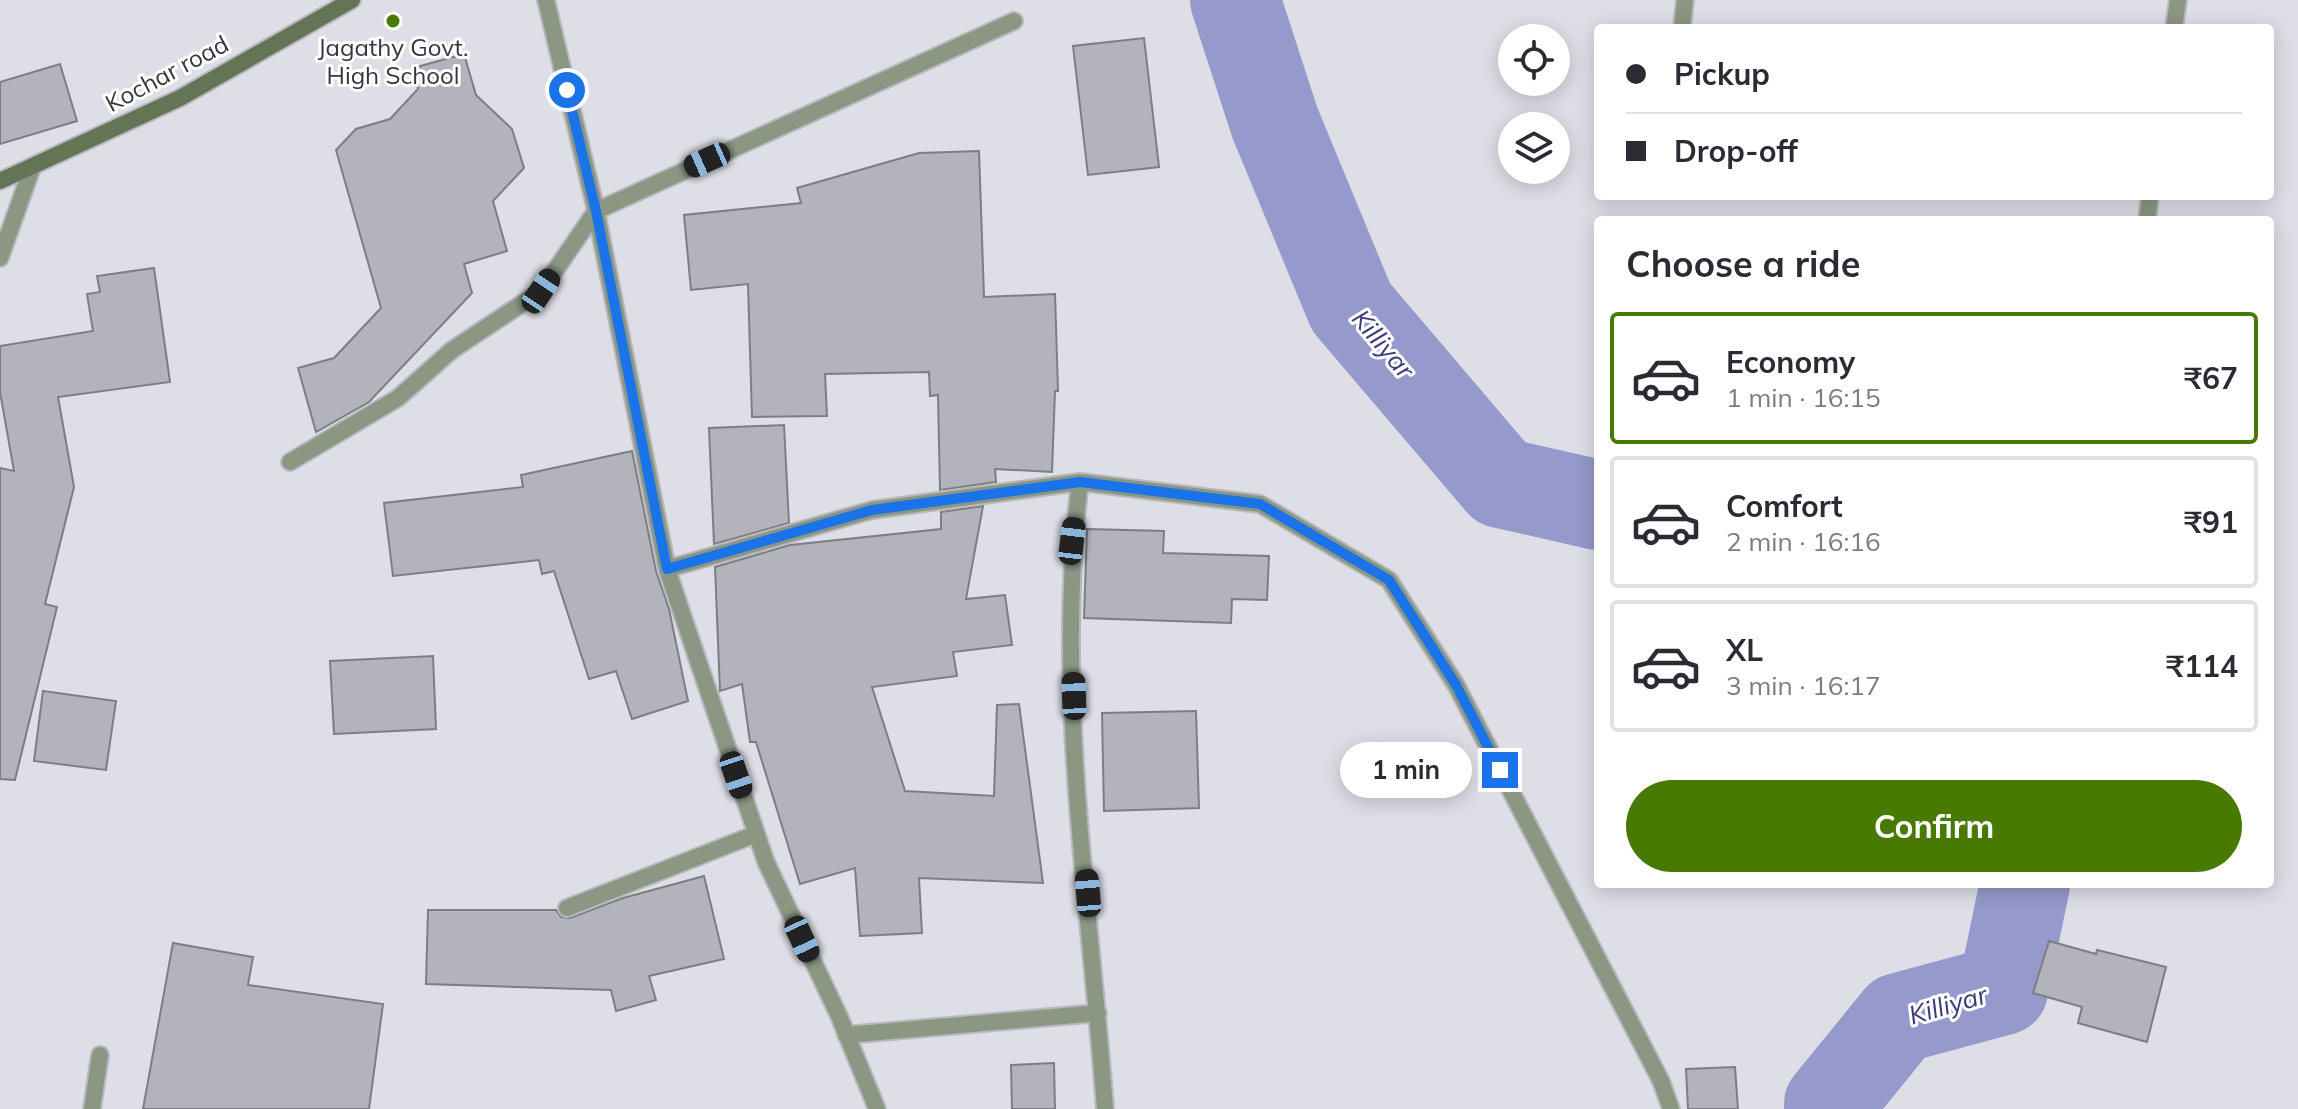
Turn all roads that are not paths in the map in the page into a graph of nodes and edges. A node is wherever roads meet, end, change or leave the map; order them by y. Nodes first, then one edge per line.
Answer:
1 (352, 0) edge
2 (546, 0) edge
3 (1685, 0) edge
4 (2178, 0) edge
5 (1014, 21) dead end
6 (1682, 24) edge
7 (2175, 24) edge
8 (32, 168) junction
9 (0, 181) edge
10 (596, 211) junction
11 (0, 258) edge
12 (290, 462) dead end
13 (1080, 482) junction
14 (667, 569) junction
15 (756, 834) junction
16 (567, 908) dead end
17 (1098, 1013) junction
18 (846, 1035) junction
19 (100, 1055) dead end
20 (92, 1109) edge
21 (877, 1109) edge
22 (1105, 1109) edge
23 (1671, 1109) edge

1 - 8 street, Kochar road
2 - 10 street
3 - 6 street
4 - 7 street
5 - 10 street
8 - 9 street, Kochar road
8 - 11 street
10 - 12 street
10 - 14 street
13 - 14 street
13 - 17 street
13 - 23 street
14 - 15 street
15 - 16 street
15 - 18 street
17 - 18 street
17 - 22 street
18 - 21 street
19 - 20 street

